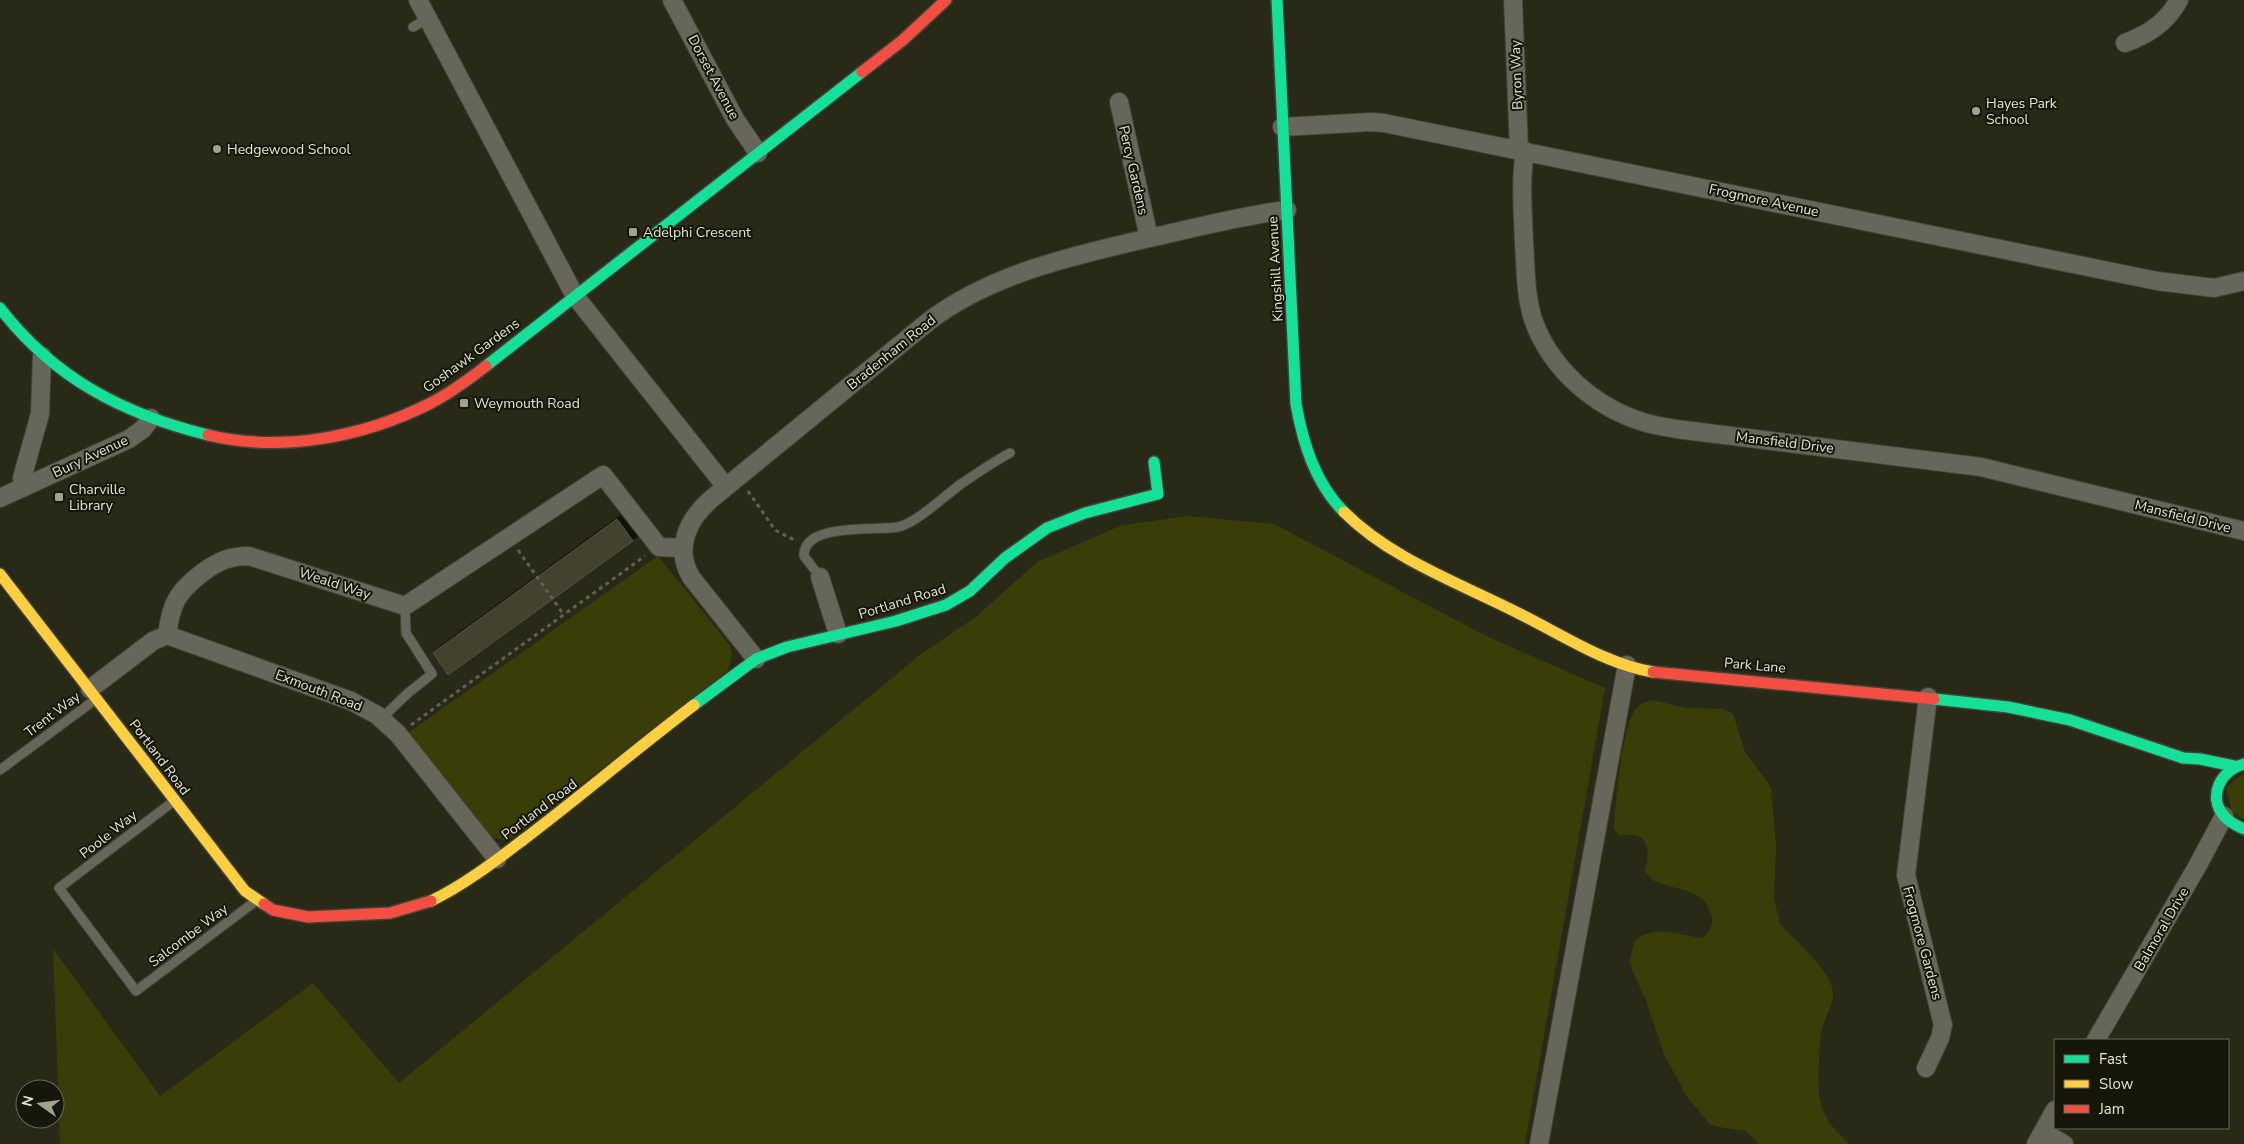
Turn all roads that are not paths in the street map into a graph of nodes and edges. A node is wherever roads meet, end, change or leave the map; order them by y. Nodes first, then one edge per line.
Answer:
1 (418, 0) edge
2 (672, 0) edge
3 (946, 0) edge
4 (1276, 0) edge
5 (1513, 0) edge
6 (2179, 0) edge
7 (2125, 43) dead end
8 (1119, 102) dead end
9 (1282, 127) junction
10 (1522, 151) junction
11 (758, 152) junction
12 (1287, 210) junction
13 (1149, 238) junction
14 (2244, 281) edge
15 (575, 296) junction
16 (0, 308) edge
17 (42, 356) junction
18 (150, 418) junction
19 (1010, 453) dead end
20 (1154, 462) dead end
21 (732, 482) junction
22 (25, 487) junction
23 (0, 498) edge
24 (1352, 521) joint
25 (2244, 531) edge
26 (683, 548) junction
27 (0, 574) edge
28 (820, 578) joint
29 (405, 606) junction
30 (838, 634) junction
31 (167, 635) junction
32 (756, 659) junction
33 (1627, 665) junction
34 (93, 693) junction
35 (1928, 697) junction
36 (382, 718) junction
37 (2184, 758) junction
38 (2239, 765) edge
39 (0, 770) edge
40 (2195, 770) dead end
41 (174, 800) junction
42 (2224, 816) junction
43 (2244, 830) edge
44 (498, 859) junction
45 (257, 900) junction
46 (136, 991) joint
47 (2097, 1039) edge
48 (1926, 1068) dead end
49 (2054, 1112) edge
50 (2039, 1138) edge
51 (1539, 1144) edge
52 (2064, 1144) edge

1 - 15 street
2 - 11 street, Dorset Avenue
3 - 11 street
4 - 9 street, Kingshill Avenue
5 - 10 street, Byron Way
6 - 7 street
8 - 13 street, Percy Gardens
9 - 10 street, Frogmore Avenue
9 - 12 street, Kingshill Avenue
10 - 14 street, Frogmore Avenue
10 - 25 street, Mansfield Drive
11 - 15 street
12 - 13 street, Bradenham Road
12 - 24 street, Kingshill Avenue
13 - 21 street, Bradenham Road
15 - 18 street, Goshawk Gardens
15 - 21 street
16 - 17 street, Goshawk Gardens
17 - 18 street, Goshawk Gardens
17 - 22 street
18 - 22 street, Bury Avenue
19 - 28 lane
20 - 30 street, Portland Road
21 - 26 street, Bradenham Road
22 - 23 street, Bury Avenue
24 - 33 street, Park Lane
26 - 29 street
26 - 32 street
27 - 34 street, Portland Road
28 - 30 street
29 - 31 street, Weald Way
29 - 36 lane
30 - 32 street, Portland Road
31 - 34 street
31 - 36 street, Exmouth Road
32 - 44 street, Portland Road
33 - 35 street, Park Lane
33 - 51 street
34 - 39 lane, Trent Way
34 - 41 street, Portland Road
35 - 37 street, Park Lane
35 - 48 street, Frogmore Gardens
36 - 44 street, Exmouth Road
37 - 38 street, Park Lane
37 - 40 street, Park Lane
38 - 42 street
41 - 45 street, Portland Road
41 - 46 lane, Poole Way
42 - 43 street
42 - 47 street, Balmoral Drive
44 - 45 street, Portland Road
45 - 46 lane, Salcombe Way
49 - 50 street
50 - 52 street

